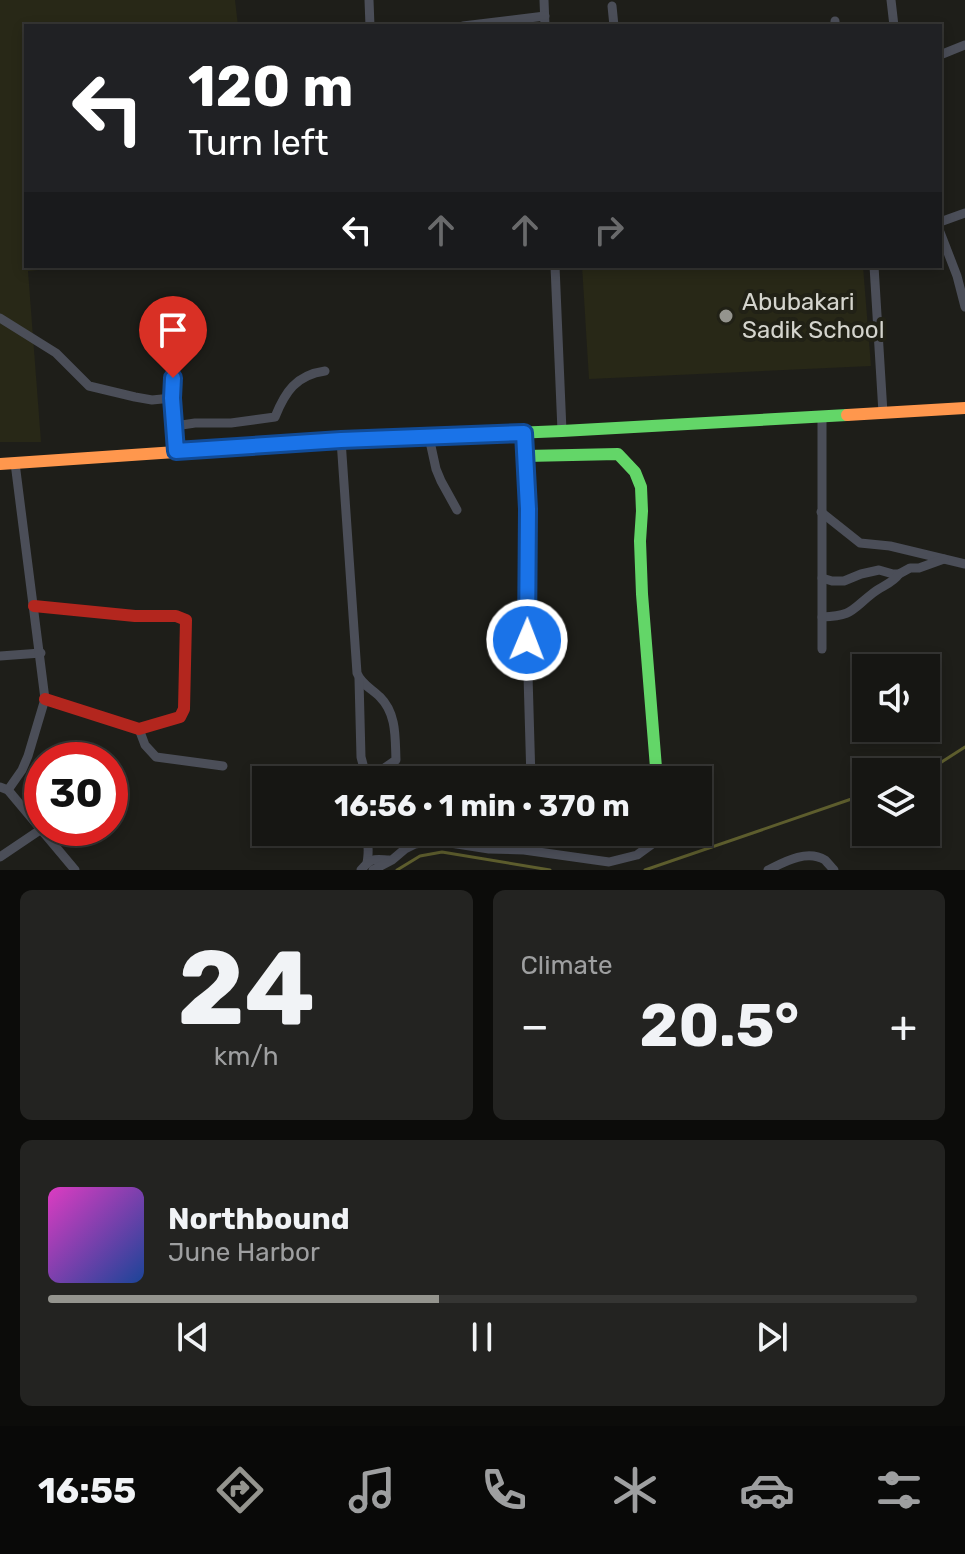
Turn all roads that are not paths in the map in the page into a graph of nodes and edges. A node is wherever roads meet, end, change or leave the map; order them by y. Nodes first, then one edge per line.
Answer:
1 (369, 0) edge
2 (544, 0) edge
3 (891, 0) edge
4 (612, 6) dead end
5 (545, 21) edge
6 (370, 24) edge
7 (496, 24) edge
8 (614, 24) edge
9 (894, 24) edge
10 (965, 45) edge
11 (942, 54) edge
12 (965, 213) edge
13 (942, 221) edge
14 (942, 237) edge
15 (555, 268) edge
16 (874, 268) edge
17 (965, 307) edge
18 (0, 318) edge
19 (176, 336) dead end
20 (325, 371) dead end
21 (172, 398) junction
22 (965, 408) edge
23 (883, 413) junction
24 (822, 417) junction
25 (175, 426) junction
26 (562, 431) junction
27 (524, 433) junction
28 (429, 437) junction
29 (341, 440) junction
30 (176, 451) junction
31 (526, 456) junction
32 (15, 463) junction
33 (0, 464) edge
34 (457, 510) dead end
35 (821, 512) junction
36 (944, 559) junction
37 (965, 564) edge
38 (899, 574) junction
39 (822, 578) junction
40 (34, 606) junction
41 (822, 617) junction
42 (822, 649) dead end
43 (41, 653) junction
44 (0, 656) edge
45 (359, 679) junction
46 (45, 699) junction
47 (139, 729) junction
48 (223, 766) dead end
49 (362, 766) edge
50 (387, 766) edge
51 (531, 766) edge
52 (656, 766) edge
53 (4, 789) edge
54 (24, 812) edge
55 (24, 841) edge
56 (54, 846) edge
57 (368, 846) edge
58 (411, 846) edge
59 (470, 846) edge
60 (649, 846) edge
61 (0, 857) edge
62 (367, 868) edge
63 (75, 870) edge
64 (768, 870) edge
65 (834, 870) edge

1 - 6 street
2 - 5 street
3 - 9 street
4 - 8 street
5 - 7 street
10 - 11 street
12 - 13 street
14 - 17 street
15 - 26 street
16 - 23 street
18 - 21 street
19 - 21 street
20 - 25 street
21 - 25 street
22 - 23 main road
23 - 24 main road
24 - 26 main road
24 - 35 street
25 - 30 street
26 - 27 main road
27 - 28 main road
27 - 31 street
28 - 29 main road
28 - 34 street
29 - 30 main road
29 - 45 street
30 - 32 main road
31 - 51 street
31 - 52 main road
32 - 33 main road
32 - 40 street
35 - 36 street
35 - 39 street
36 - 37 street
36 - 38 street
38 - 39 street
38 - 41 street
39 - 41 street
40 - 43 street
40 - 47 main road
41 - 42 street
43 - 44 street
43 - 46 street
45 - 49 street
45 - 50 street
46 - 47 main road
46 - 53 street
47 - 48 street
53 - 54 street
55 - 61 street
56 - 63 street
57 - 62 street
58 - 62 street
59 - 60 street
64 - 65 street

